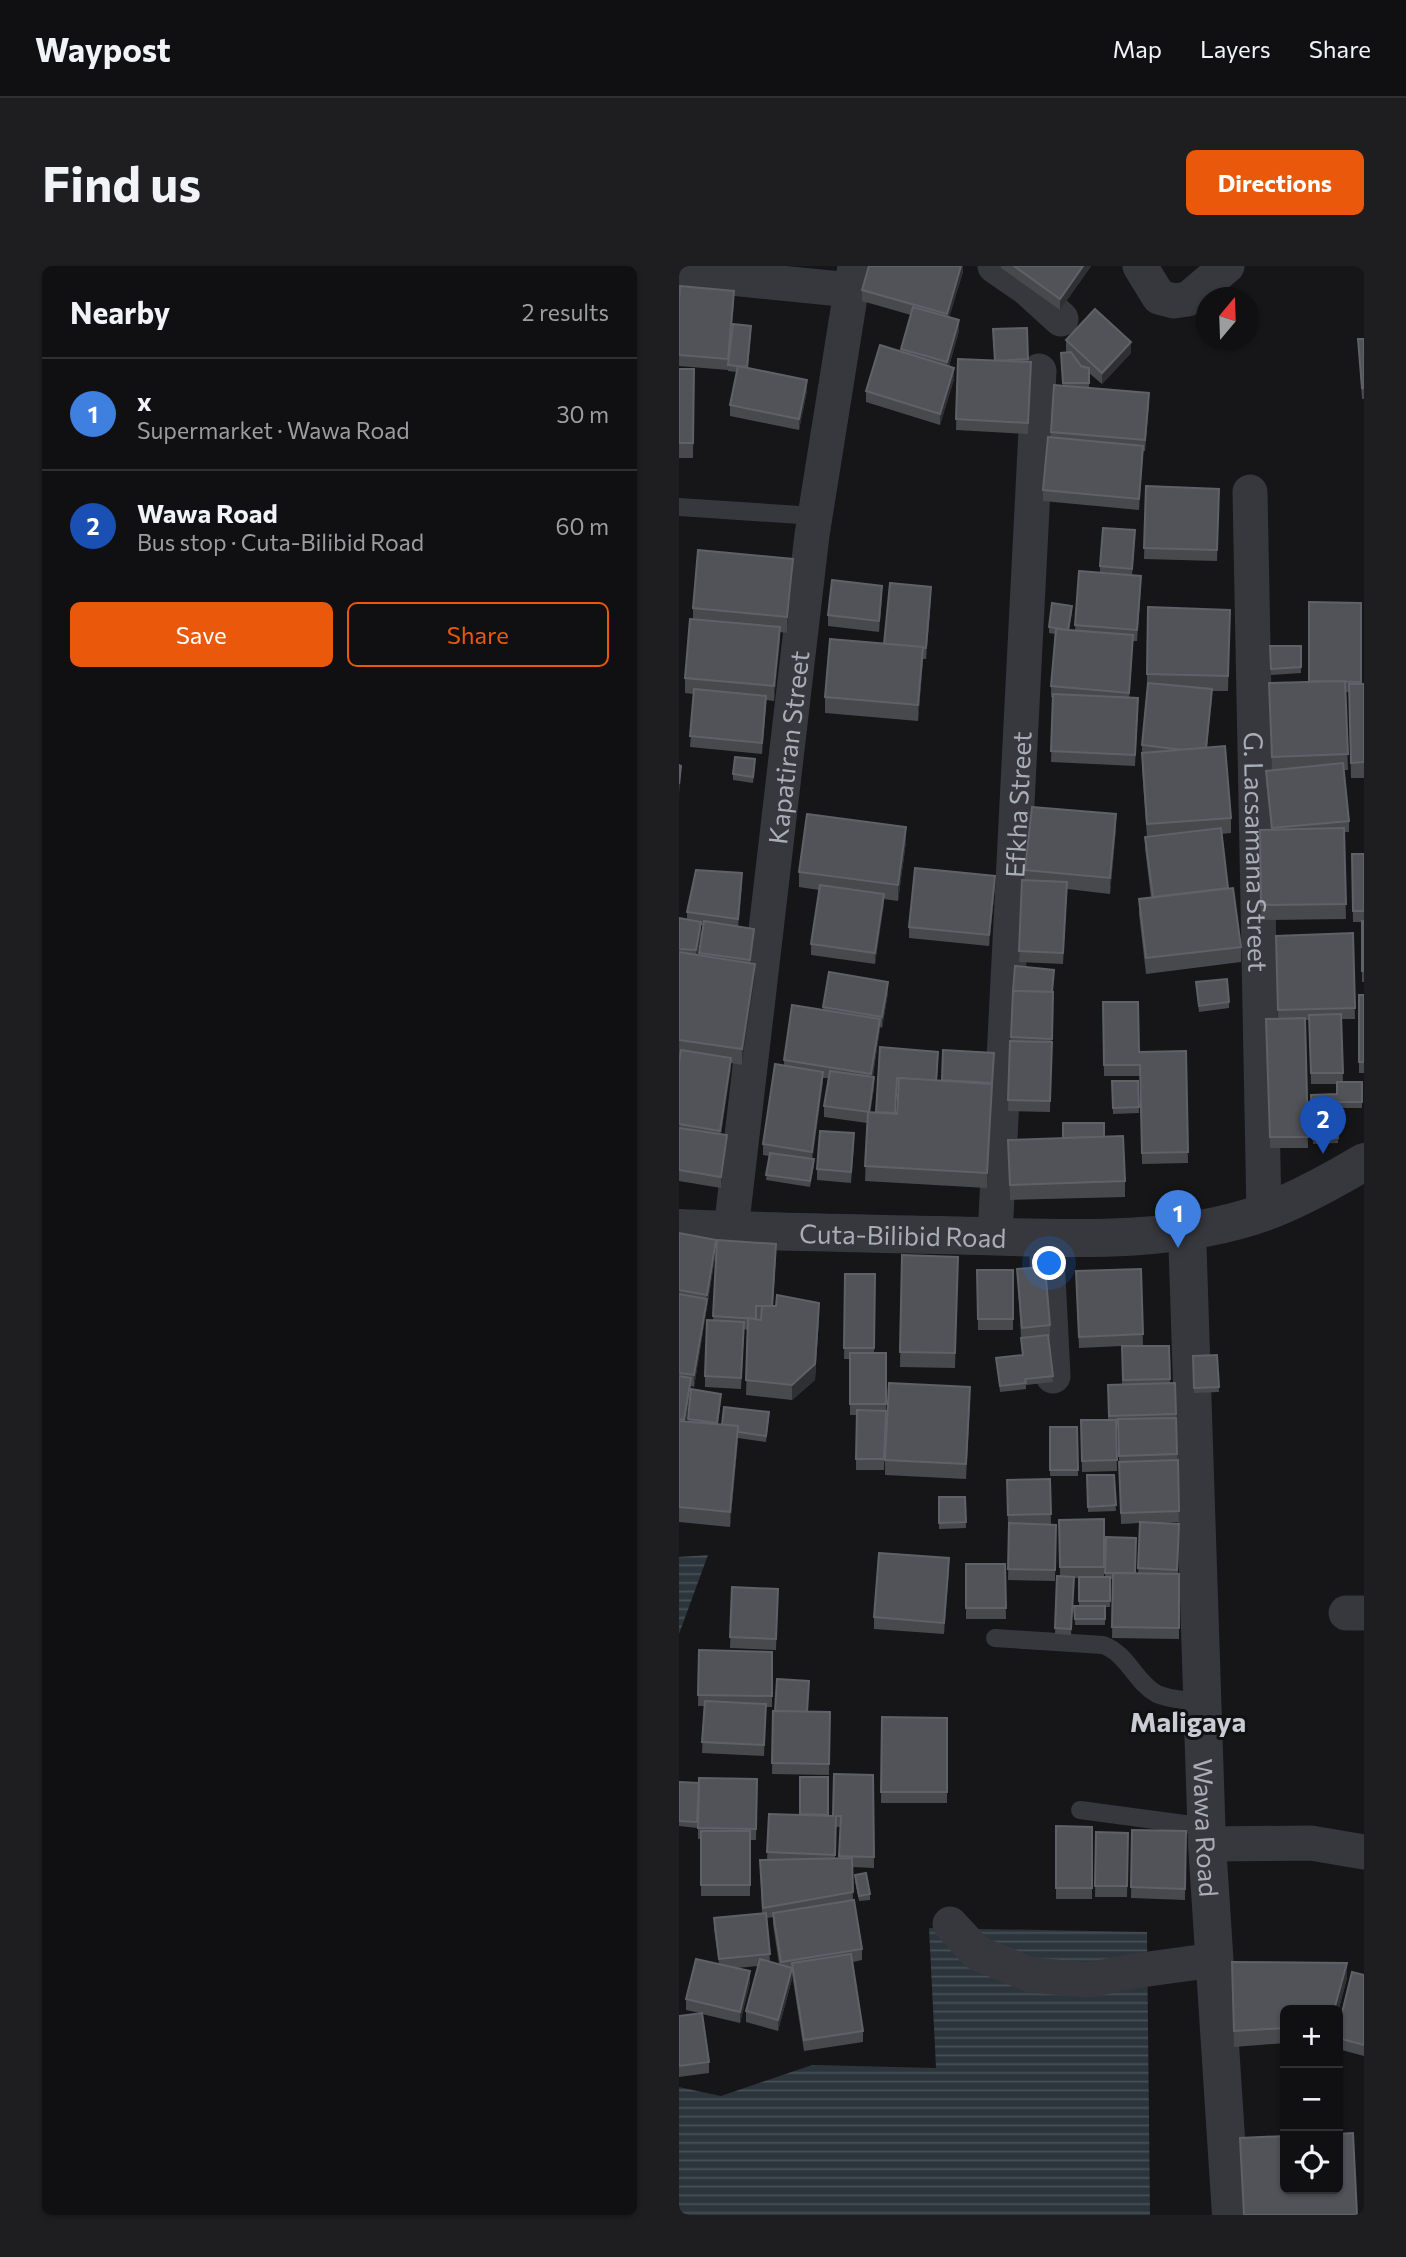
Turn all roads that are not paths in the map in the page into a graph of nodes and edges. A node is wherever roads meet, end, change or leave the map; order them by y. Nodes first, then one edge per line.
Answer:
1 (995, 266) edge
2 (1140, 266) edge
3 (1227, 266) edge
4 (679, 272) edge
5 (853, 278) edge
6 (1061, 319) dead end
7 (1039, 371) dead end
8 (1249, 492) dead end
9 (679, 507) edge
10 (815, 516) junction
11 (1364, 1162) edge
12 (1264, 1213) junction
13 (679, 1228) edge
14 (731, 1230) junction
15 (1187, 1231) junction
16 (995, 1236) junction
17 (1046, 1237) junction
18 (1053, 1376) edge
19 (995, 1638) dead end
20 (1202, 1703) junction
21 (1080, 1811) dead end
22 (1207, 1835) junction
23 (1364, 1852) edge
24 (950, 1924) dead end
25 (1214, 1960) junction
26 (1231, 2215) edge

1 - 6 street
2 - 3 street
4 - 5 street
5 - 10 street, Kapatiran Street
7 - 16 street, Efkha Street
8 - 12 street, G. Lacsamana Street
9 - 10 lane
10 - 14 street, Kapatiran Street
11 - 12 street, Cuta-Bilibid Road
12 - 15 street, Cuta-Bilibid Road
13 - 14 street, Cuta-Bilibid Road
14 - 16 street, Cuta-Bilibid Road
15 - 17 street, Cuta-Bilibid Road
15 - 20 street, Wawa Road
16 - 17 street, Cuta-Bilibid Road
17 - 18 street
19 - 20 lane
20 - 22 street, Wawa Road
21 - 22 lane
22 - 23 street
22 - 25 street, Wawa Road
24 - 25 street
25 - 26 street, Wawa Road

